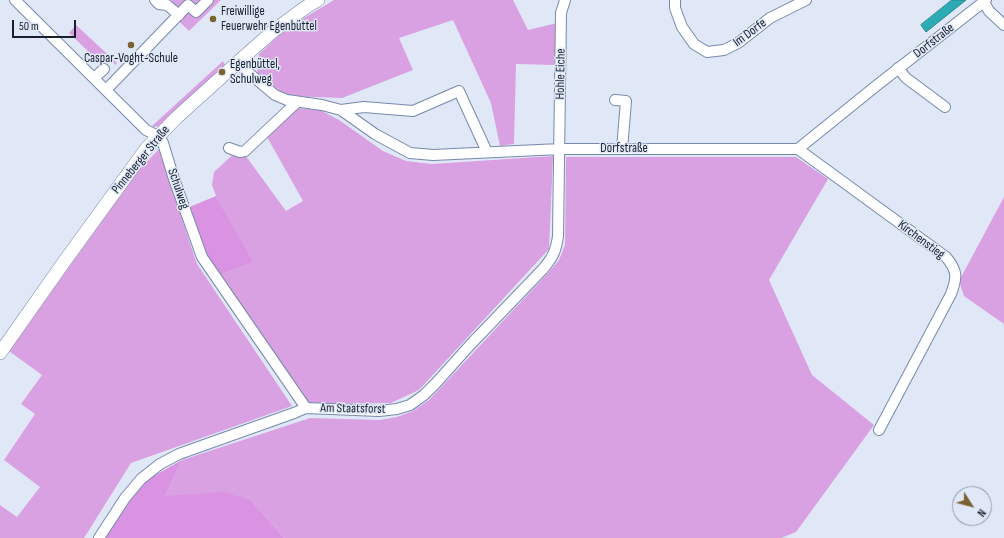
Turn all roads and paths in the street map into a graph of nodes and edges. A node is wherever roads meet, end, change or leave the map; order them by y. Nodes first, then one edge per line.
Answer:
1 (15, 0) edge
2 (155, 0) edge
3 (208, 0) edge
4 (318, 0) edge
5 (565, 0) edge
6 (675, 0) edge
7 (806, 0) edge
8 (985, 1) edge
9 (179, 15) junction
10 (1004, 25) edge
11 (237, 63) junction
12 (898, 68) junction
13 (104, 69) dead end
14 (94, 78) junction
15 (106, 90) junction
16 (615, 100) dead end
17 (297, 102) junction
18 (945, 107) dead end
19 (341, 110) junction
20 (158, 136) junction
21 (230, 148) dead end
22 (560, 148) junction
23 (622, 149) junction
24 (798, 149) junction
25 (487, 152) junction
26 (0, 353) edge
27 (306, 408) junction
28 (879, 430) dead end
29 (99, 538) edge

1 - 14 street
2 - 9 street
3 - 9 street
4 - 11 main road, Pinneberger Straße
5 - 22 street, Hohle Eiche
6 - 7 street, Im Dorfe
8 - 10 street
8 - 12 street, Dorfstraße
9 - 15 street
11 - 17 street, Dorfstraße
11 - 20 main road, Pinneberger Straße
12 - 18 street
12 - 24 street, Dorfstraße
13 - 14 street
14 - 15 street
15 - 20 street
16 - 23 street
17 - 19 street, Dorfstraße
17 - 21 street
19 - 25 street, Dorfstraße
19 - 25 street
20 - 26 main road, Pinneberger Straße
20 - 27 street, Schulweg
22 - 23 street, Dorfstraße
22 - 25 street, Dorfstraße
22 - 27 street, Am Staatsforst
23 - 24 street, Dorfstraße
24 - 28 street, Kirchenstieg
27 - 29 street, Am Staatsforst

